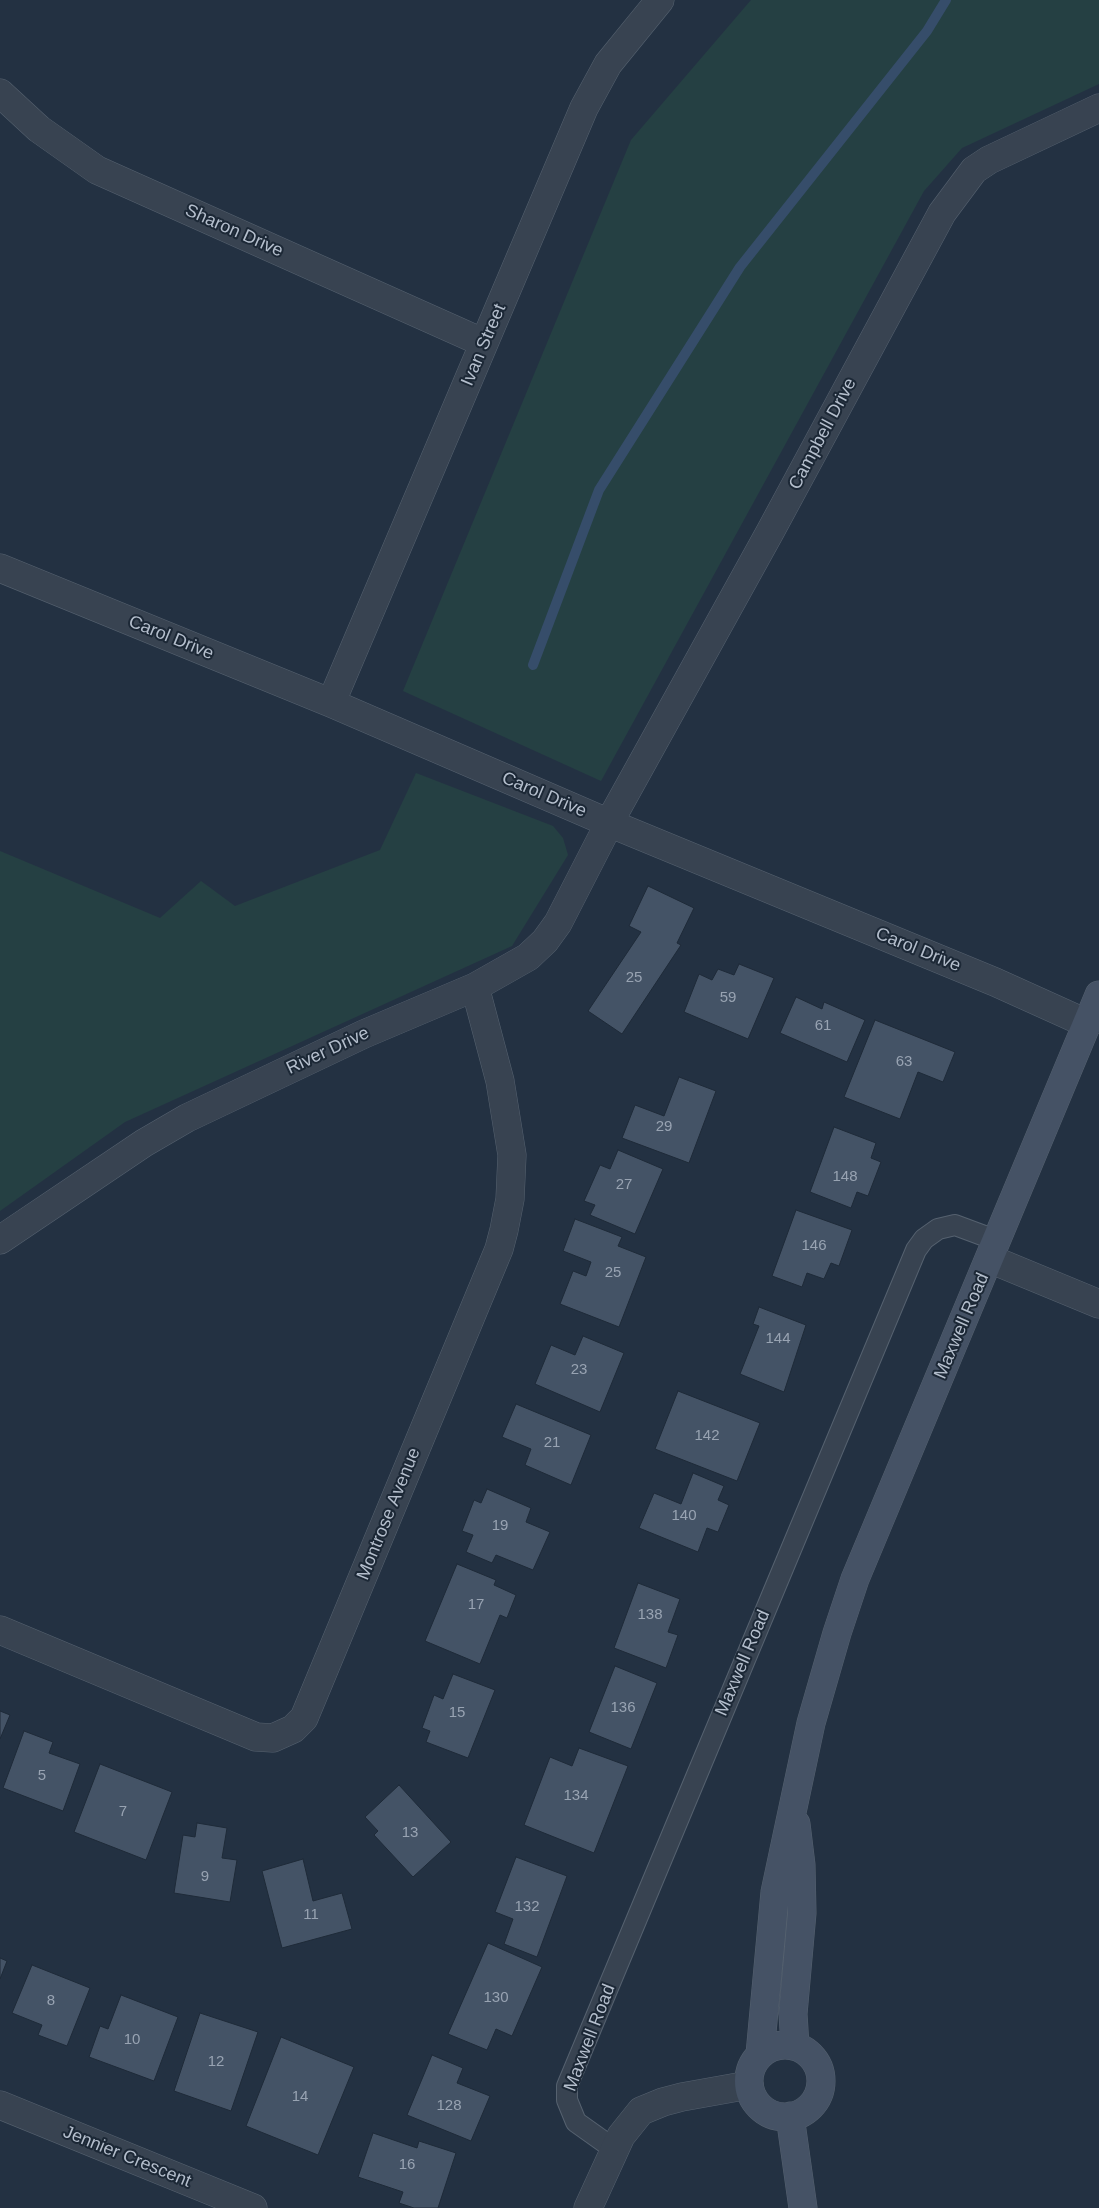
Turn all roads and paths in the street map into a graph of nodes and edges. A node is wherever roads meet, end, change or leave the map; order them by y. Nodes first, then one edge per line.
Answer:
1 (658, 1) edge
2 (0, 93) edge
3 (1099, 108) edge
4 (484, 343) junction
5 (0, 568) edge
6 (331, 703) junction
7 (609, 823) junction
8 (475, 987) junction
9 (1099, 994) edge
10 (1088, 1024) junction
11 (0, 1240) edge
12 (994, 1250) junction
13 (1099, 1304) edge
14 (0, 1630) edge
15 (794, 1808) junction
16 (794, 2046) junction
17 (760, 2054) junction
18 (749, 2085) junction
19 (0, 2105) edge
20 (790, 2116) junction
21 (614, 2149) junction
22 (253, 2208) edge
23 (588, 2208) edge
24 (803, 2208) edge

1 - 4 street, Ivan Street
2 - 4 street, Sharon Drive
3 - 7 street, Campbell Drive
4 - 6 street, Ivan Street
5 - 6 street, Carol Drive
6 - 7 street, Carol Drive
7 - 8 street, River Drive
7 - 10 street, Carol Drive
8 - 11 street, River Drive
8 - 14 street, Montrose Avenue
9 - 10 street, Maxwell Road
10 - 12 street, Maxwell Road
12 - 13 street
12 - 15 street, Maxwell Road
12 - 21 lane, Maxwell Road
15 - 16 street, Maxwell Road
15 - 17 street, Maxwell Road
16 - 17 street
16 - 20 street
17 - 18 street
18 - 20 street
18 - 21 street
19 - 22 street, Jennier Crescent
20 - 24 street
21 - 23 street

